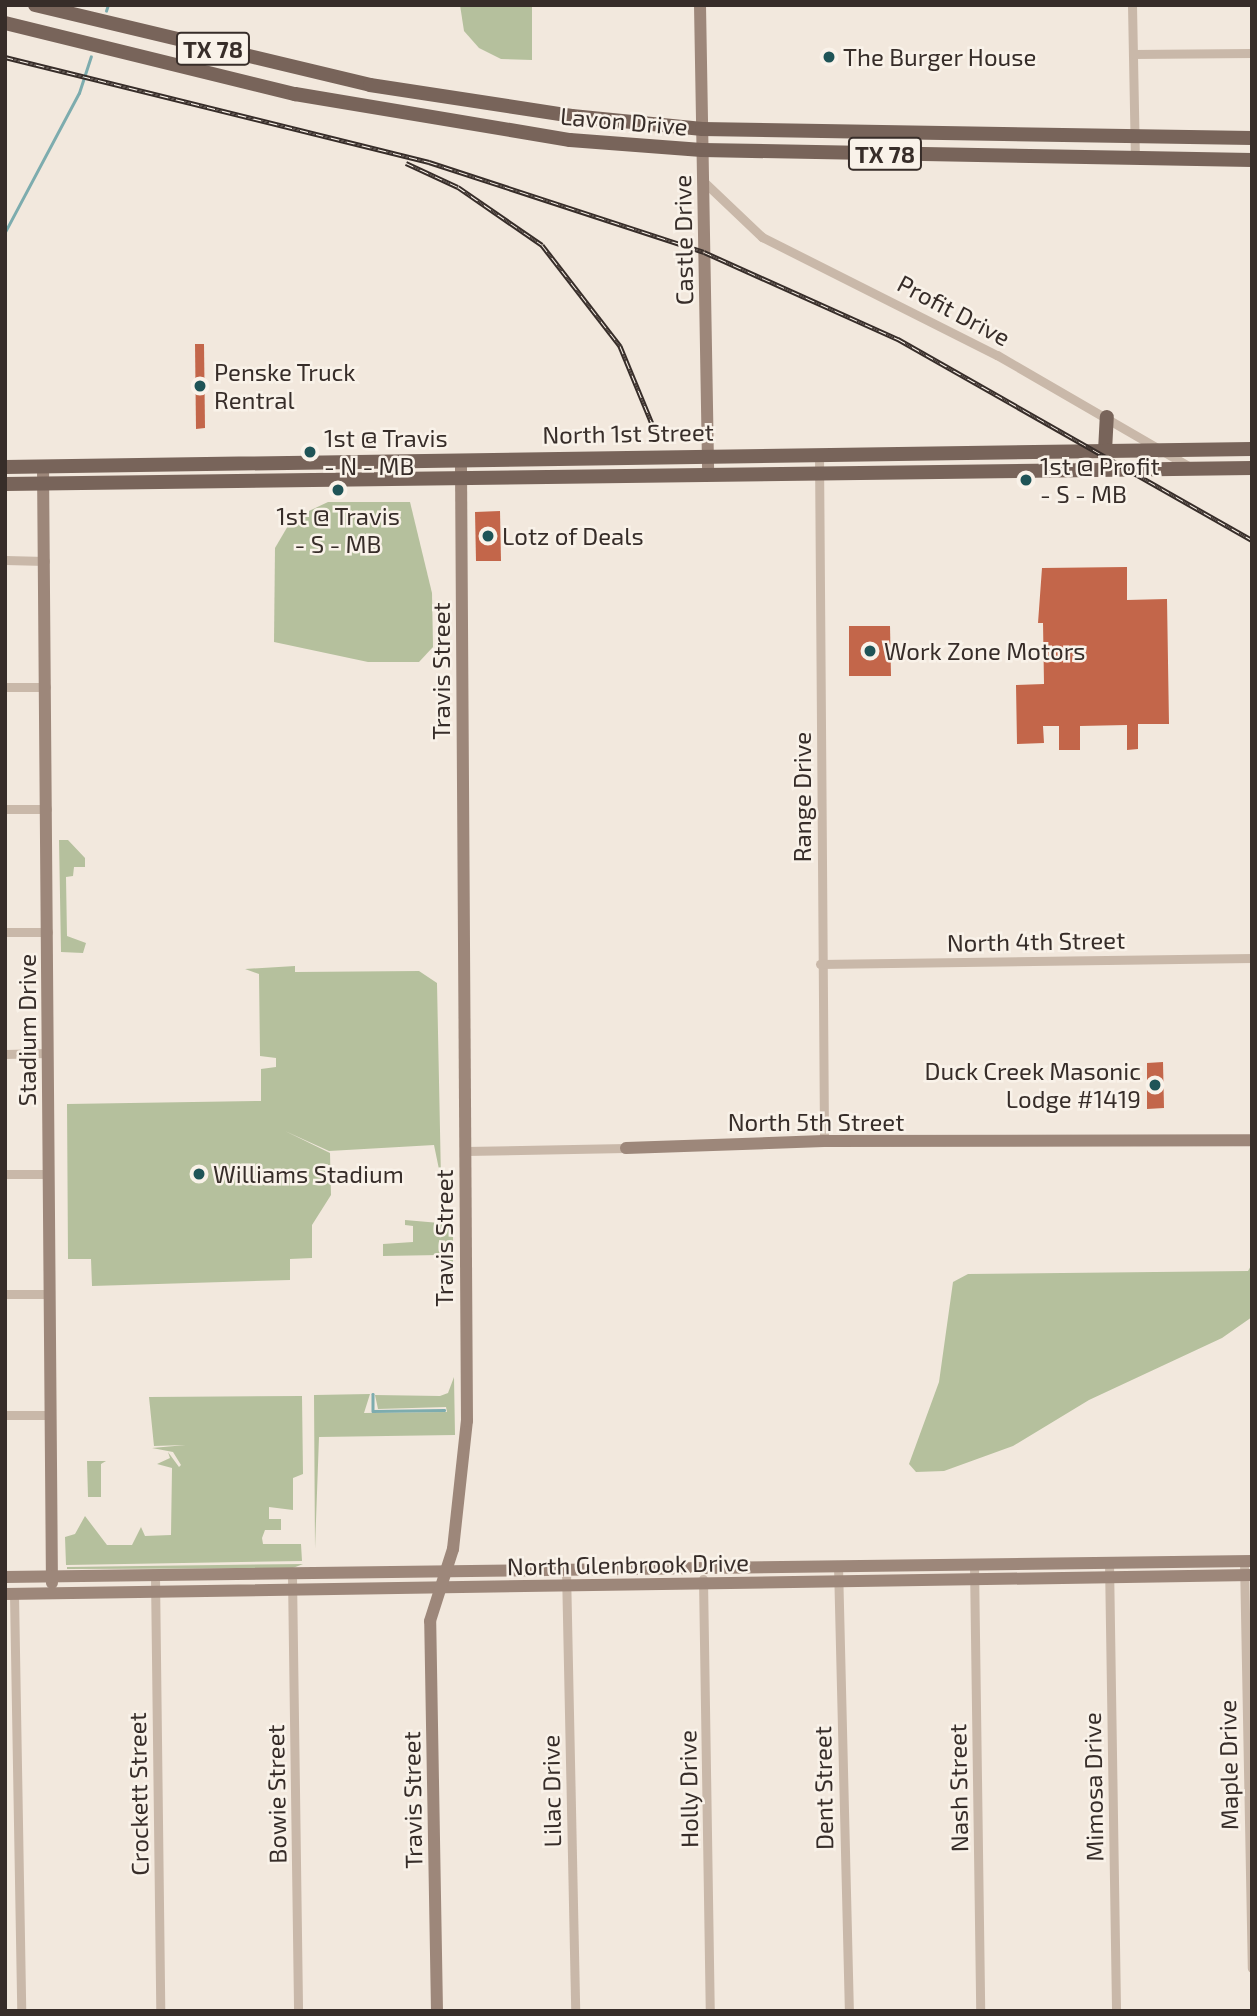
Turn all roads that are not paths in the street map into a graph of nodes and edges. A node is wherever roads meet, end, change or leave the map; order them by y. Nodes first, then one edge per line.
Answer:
1 (35, 5) edge
2 (700, 5) edge
3 (1132, 5) edge
4 (5, 23) edge
5 (1252, 53) edge
6 (1133, 54) junction
7 (274, 64) junction
8 (271, 88) junction
9 (441, 98) junction
10 (363, 107) junction
11 (702, 129) junction
12 (1135, 135) junction
13 (1252, 138) edge
14 (702, 150) junction
15 (1135, 158) junction
16 (1252, 160) edge
17 (702, 180) junction
18 (1107, 418) junction
19 (1252, 449) edge
20 (1162, 450) junction
21 (1105, 452) junction
22 (819, 453) junction
23 (1002, 453) junction
24 (707, 454) junction
25 (493, 459) junction
26 (461, 460) junction
27 (332, 462) junction
28 (5, 467) edge
29 (43, 467) junction
30 (1193, 468) junction
31 (1252, 468) edge
32 (1003, 471) junction
33 (820, 473) junction
34 (708, 474) junction
35 (493, 477) junction
36 (461, 478) junction
37 (332, 482) junction
38 (44, 483) junction
39 (5, 484) edge
40 (5, 561) edge
41 (45, 561) junction
42 (5, 687) edge
43 (46, 687) junction
44 (5, 809) edge
45 (47, 809) junction
46 (5, 932) edge
47 (48, 932) junction
48 (1252, 958) edge
49 (820, 964) junction
50 (48, 1053) junction
51 (5, 1054) edge
52 (1252, 1140) edge
53 (824, 1141) junction
54 (626, 1148) joint
55 (465, 1151) junction
56 (5, 1174) edge
57 (49, 1174) junction
58 (5, 1294) edge
59 (50, 1294) junction
60 (5, 1415) edge
61 (50, 1415) junction
62 (1248, 1561) edge
63 (1109, 1562) junction
64 (974, 1564) junction
65 (838, 1565) junction
66 (702, 1567) junction
67 (566, 1570) junction
68 (446, 1574) junction
69 (1248, 1575) edge
70 (155, 1576) junction
71 (292, 1576) junction
72 (5, 1577) edge
73 (52, 1578) junction
74 (1110, 1578) junction
75 (974, 1581) junction
76 (838, 1582) junction
77 (704, 1583) junction
78 (566, 1586) junction
79 (438, 1588) junction
80 (292, 1590) junction
81 (155, 1591) junction
82 (10, 1594) edge
83 (52, 1594) junction
84 (1252, 1968) edge
85 (21, 2011) edge
86 (160, 2011) edge
87 (299, 2011) edge
88 (437, 2011) edge
89 (575, 2011) edge
90 (710, 2011) edge
91 (849, 2011) edge
92 (980, 2011) edge
93 (1116, 2011) edge

1 - 7 main road, Lavon Drive / TX 78
2 - 11 street, Castle Drive
3 - 6 street
4 - 8 main road, Lavon Drive / TX 78
5 - 6 street
6 - 12 street
7 - 8 main road
7 - 9 main road, Lavon Drive / TX 78
8 - 10 main road, Lavon Drive / TX 78
9 - 10 main road
9 - 11 main road, Lavon Drive / TX 78
10 - 14 main road, Lavon Drive / TX 78
11 - 12 main road, Lavon Drive / TX 78
11 - 14 street, Castle Drive
12 - 13 main road, Lavon Drive / TX 78
12 - 15 street
14 - 15 main road, Lavon Drive / TX 78
14 - 17 street, Castle Drive
15 - 16 main road, Lavon Drive / TX 78
17 - 18 street, Profit Drive
17 - 24 street, Castle Drive
18 - 20 street, Profit Drive
18 - 21 main road
19 - 20 main road, North 1st Street
20 - 21 main road, North 1st Street
20 - 30 street, Profit Drive
21 - 23 main road, North 1st Street
22 - 23 main road, North 1st Street
22 - 24 main road, North 1st Street
22 - 33 street, Range Drive
23 - 32 main road
24 - 25 main road, North 1st Street
24 - 34 street, Castle Drive
25 - 26 main road, North 1st Street
25 - 35 main road
26 - 27 main road, North 1st Street
26 - 36 street, Travis Street
27 - 29 main road, North 1st Street
27 - 37 main road
28 - 29 main road, North 1st Street
29 - 38 street, Stadium Drive
30 - 31 main road, North 1st Street
30 - 32 main road, North 1st Street
32 - 33 main road, North 1st Street
33 - 34 main road, North 1st Street
33 - 49 street, Range Drive
34 - 35 main road, North 1st Street
35 - 36 main road, North 1st Street
36 - 37 main road, North 1st Street
36 - 55 street, Travis Street
37 - 38 main road, North 1st Street
38 - 39 main road, North 1st Street
38 - 41 street, Stadium Drive
40 - 41 street
41 - 43 street, Stadium Drive
42 - 43 street
43 - 45 street, Stadium Drive
44 - 45 street
45 - 47 street, Stadium Drive
46 - 47 street
47 - 50 street, Stadium Drive
48 - 49 street, North 4th Street
49 - 53 street, Range Drive
50 - 51 street
50 - 57 street, Stadium Drive
52 - 53 street, North 5th Street
53 - 54 street, North 5th Street
54 - 55 street, North 5th Street
55 - 68 street, Travis Street
56 - 57 street
57 - 59 street, Stadium Drive
58 - 59 street
59 - 61 street, Stadium Drive
60 - 61 street
61 - 73 street, Stadium Drive
62 - 63 street, North Glenbrook Drive
62 - 69 street, Maple Drive
63 - 64 street, North Glenbrook Drive
63 - 74 street, Mimosa Drive
64 - 65 street, North Glenbrook Drive
64 - 75 street, Nash Street
65 - 66 street, North Glenbrook Drive
65 - 76 street, Dent Street
66 - 67 street, North Glenbrook Drive
66 - 77 street, Holly Drive
67 - 68 street, North Glenbrook Drive
67 - 78 street, Lilac Drive
68 - 71 street, North Glenbrook Drive
68 - 79 street, Travis Street
69 - 74 street, North Glenbrook Drive
69 - 84 street, Maple Drive
70 - 71 street, North Glenbrook Drive
70 - 73 street, North Glenbrook Drive
70 - 81 street, Crockett Street
71 - 80 street, Bowie Street
72 - 73 street, North Glenbrook Drive
73 - 83 street, Stadium Drive
74 - 75 street, North Glenbrook Drive
74 - 93 street, Mimosa Drive
75 - 76 street, North Glenbrook Drive
75 - 92 street, Nash Street
76 - 77 street, North Glenbrook Drive
76 - 91 street, Dent Street
77 - 78 street, North Glenbrook Drive
77 - 90 street, Holly Drive
78 - 79 street, North Glenbrook Drive
78 - 89 street, Lilac Drive
79 - 80 street, North Glenbrook Drive
79 - 88 street, Travis Street
80 - 81 street, North Glenbrook Drive
80 - 87 street, Bowie Street
81 - 83 street, North Glenbrook Drive
81 - 86 street, Crockett Street
82 - 83 street, North Glenbrook Drive
82 - 85 street

